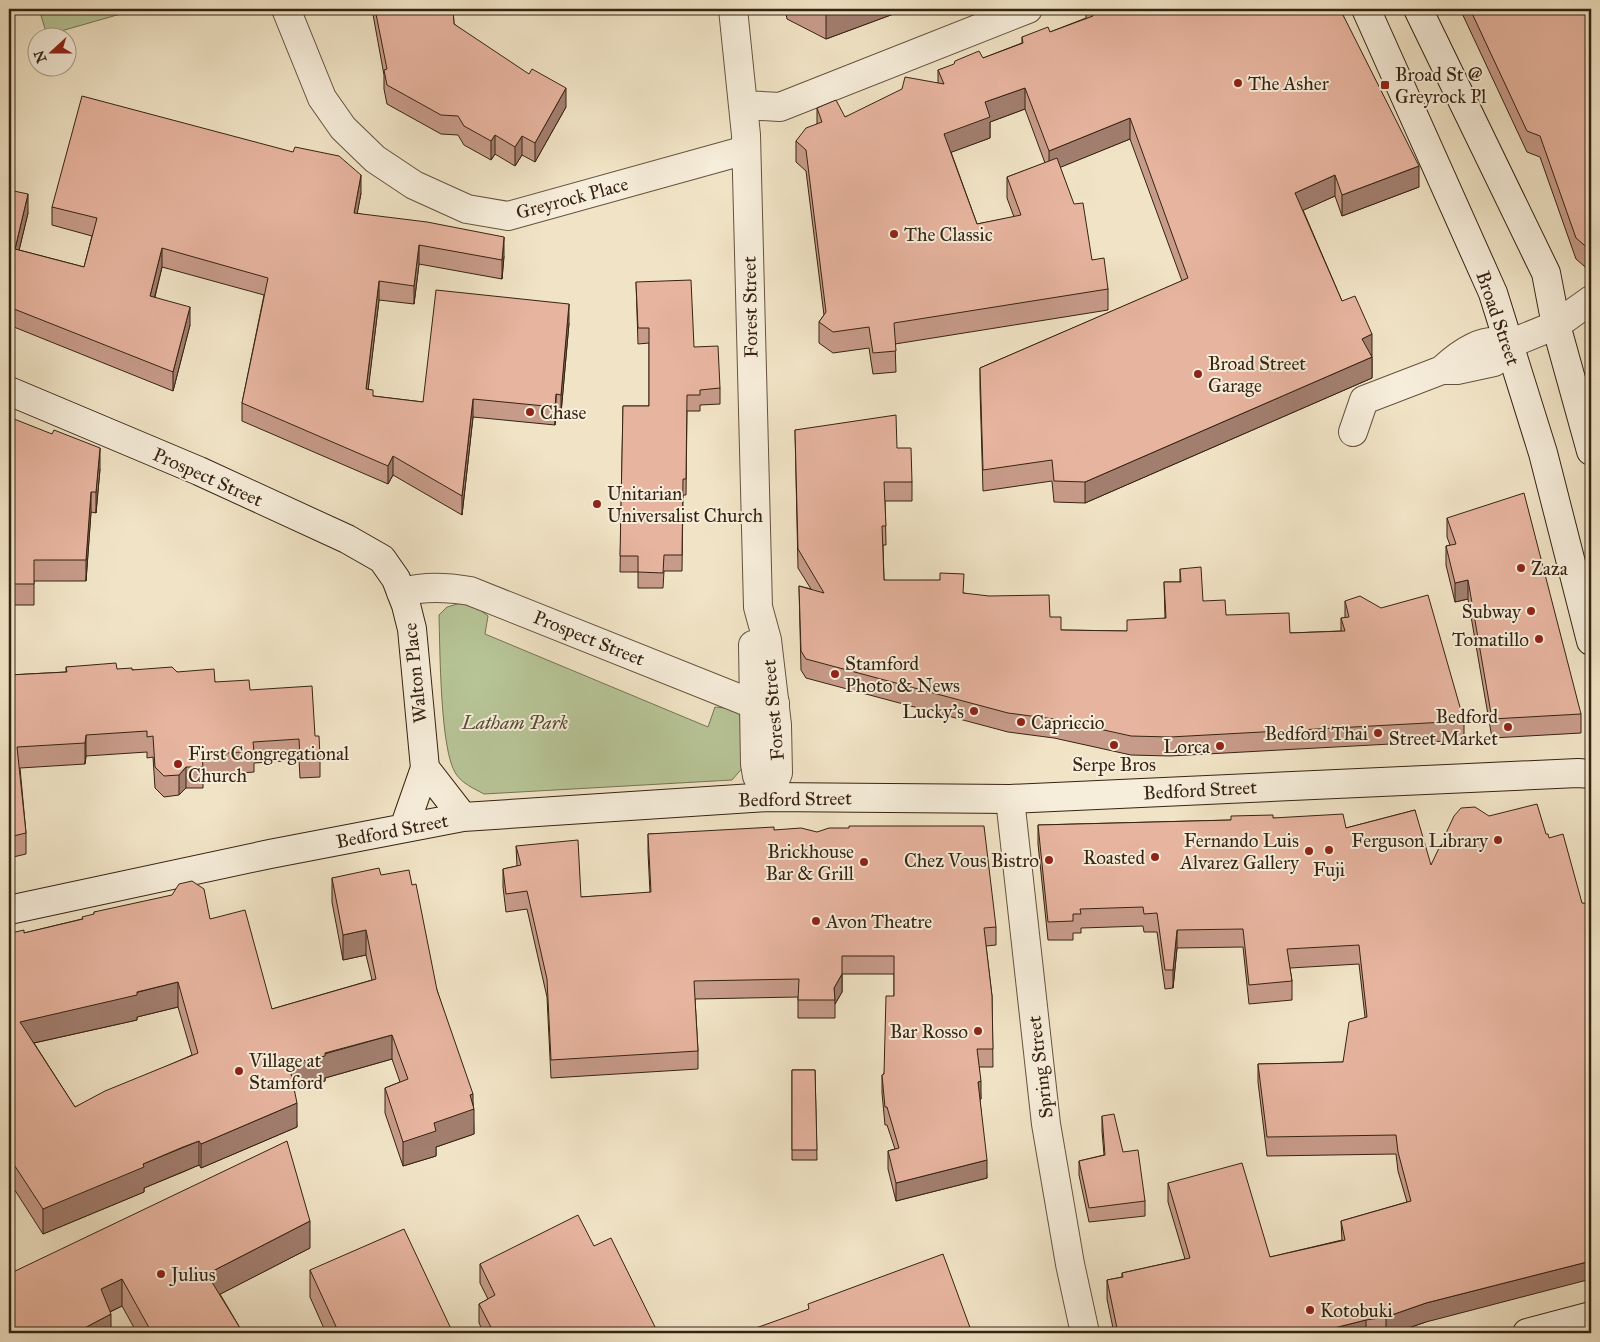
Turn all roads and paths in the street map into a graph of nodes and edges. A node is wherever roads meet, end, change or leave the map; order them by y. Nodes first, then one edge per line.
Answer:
1 (286, 9) edge
2 (733, 9) edge
3 (1028, 9) edge
4 (1366, 9) edge
5 (1418, 9) edge
6 (743, 105) junction
7 (746, 150) junction
8 (1591, 300) edge
9 (1556, 325) junction
10 (1507, 345) junction
11 (9, 392) edge
12 (1353, 432) dead end
13 (1591, 451) edge
14 (399, 586) junction
15 (1591, 641) edge
16 (764, 704) junction
17 (425, 768) junction
18 (1591, 774) edge
19 (768, 798) junction
20 (1010, 799) junction
21 (463, 817) junction
22 (404, 828) junction
23 (9, 910) edge
24 (1591, 1316) edge
25 (1085, 1333) edge
26 (1527, 1333) edge

1 - 7 main road, Greyrock Place
2 - 6 main road, Forest Street
3 - 6 main road
4 - 10 main road, Broad Street
5 - 9 main road
6 - 7 main road, Forest Street
7 - 16 main road, Forest Street
8 - 9 main road
9 - 10 main road
9 - 13 main road
10 - 12 main road
10 - 15 main road, Broad Street
11 - 14 main road, Prospect Street
14 - 16 main road, Prospect Street
14 - 17 main road, Walton Place
16 - 19 main road, Forest Street
17 - 21 main road
17 - 22 main road, Walton Place
18 - 20 main road, Bedford Street
19 - 20 main road, Bedford Street
19 - 21 main road, Bedford Street
20 - 25 main road, Spring Street
21 - 22 main road, Bedford Street
22 - 23 main road, Bedford Street
24 - 26 main road

